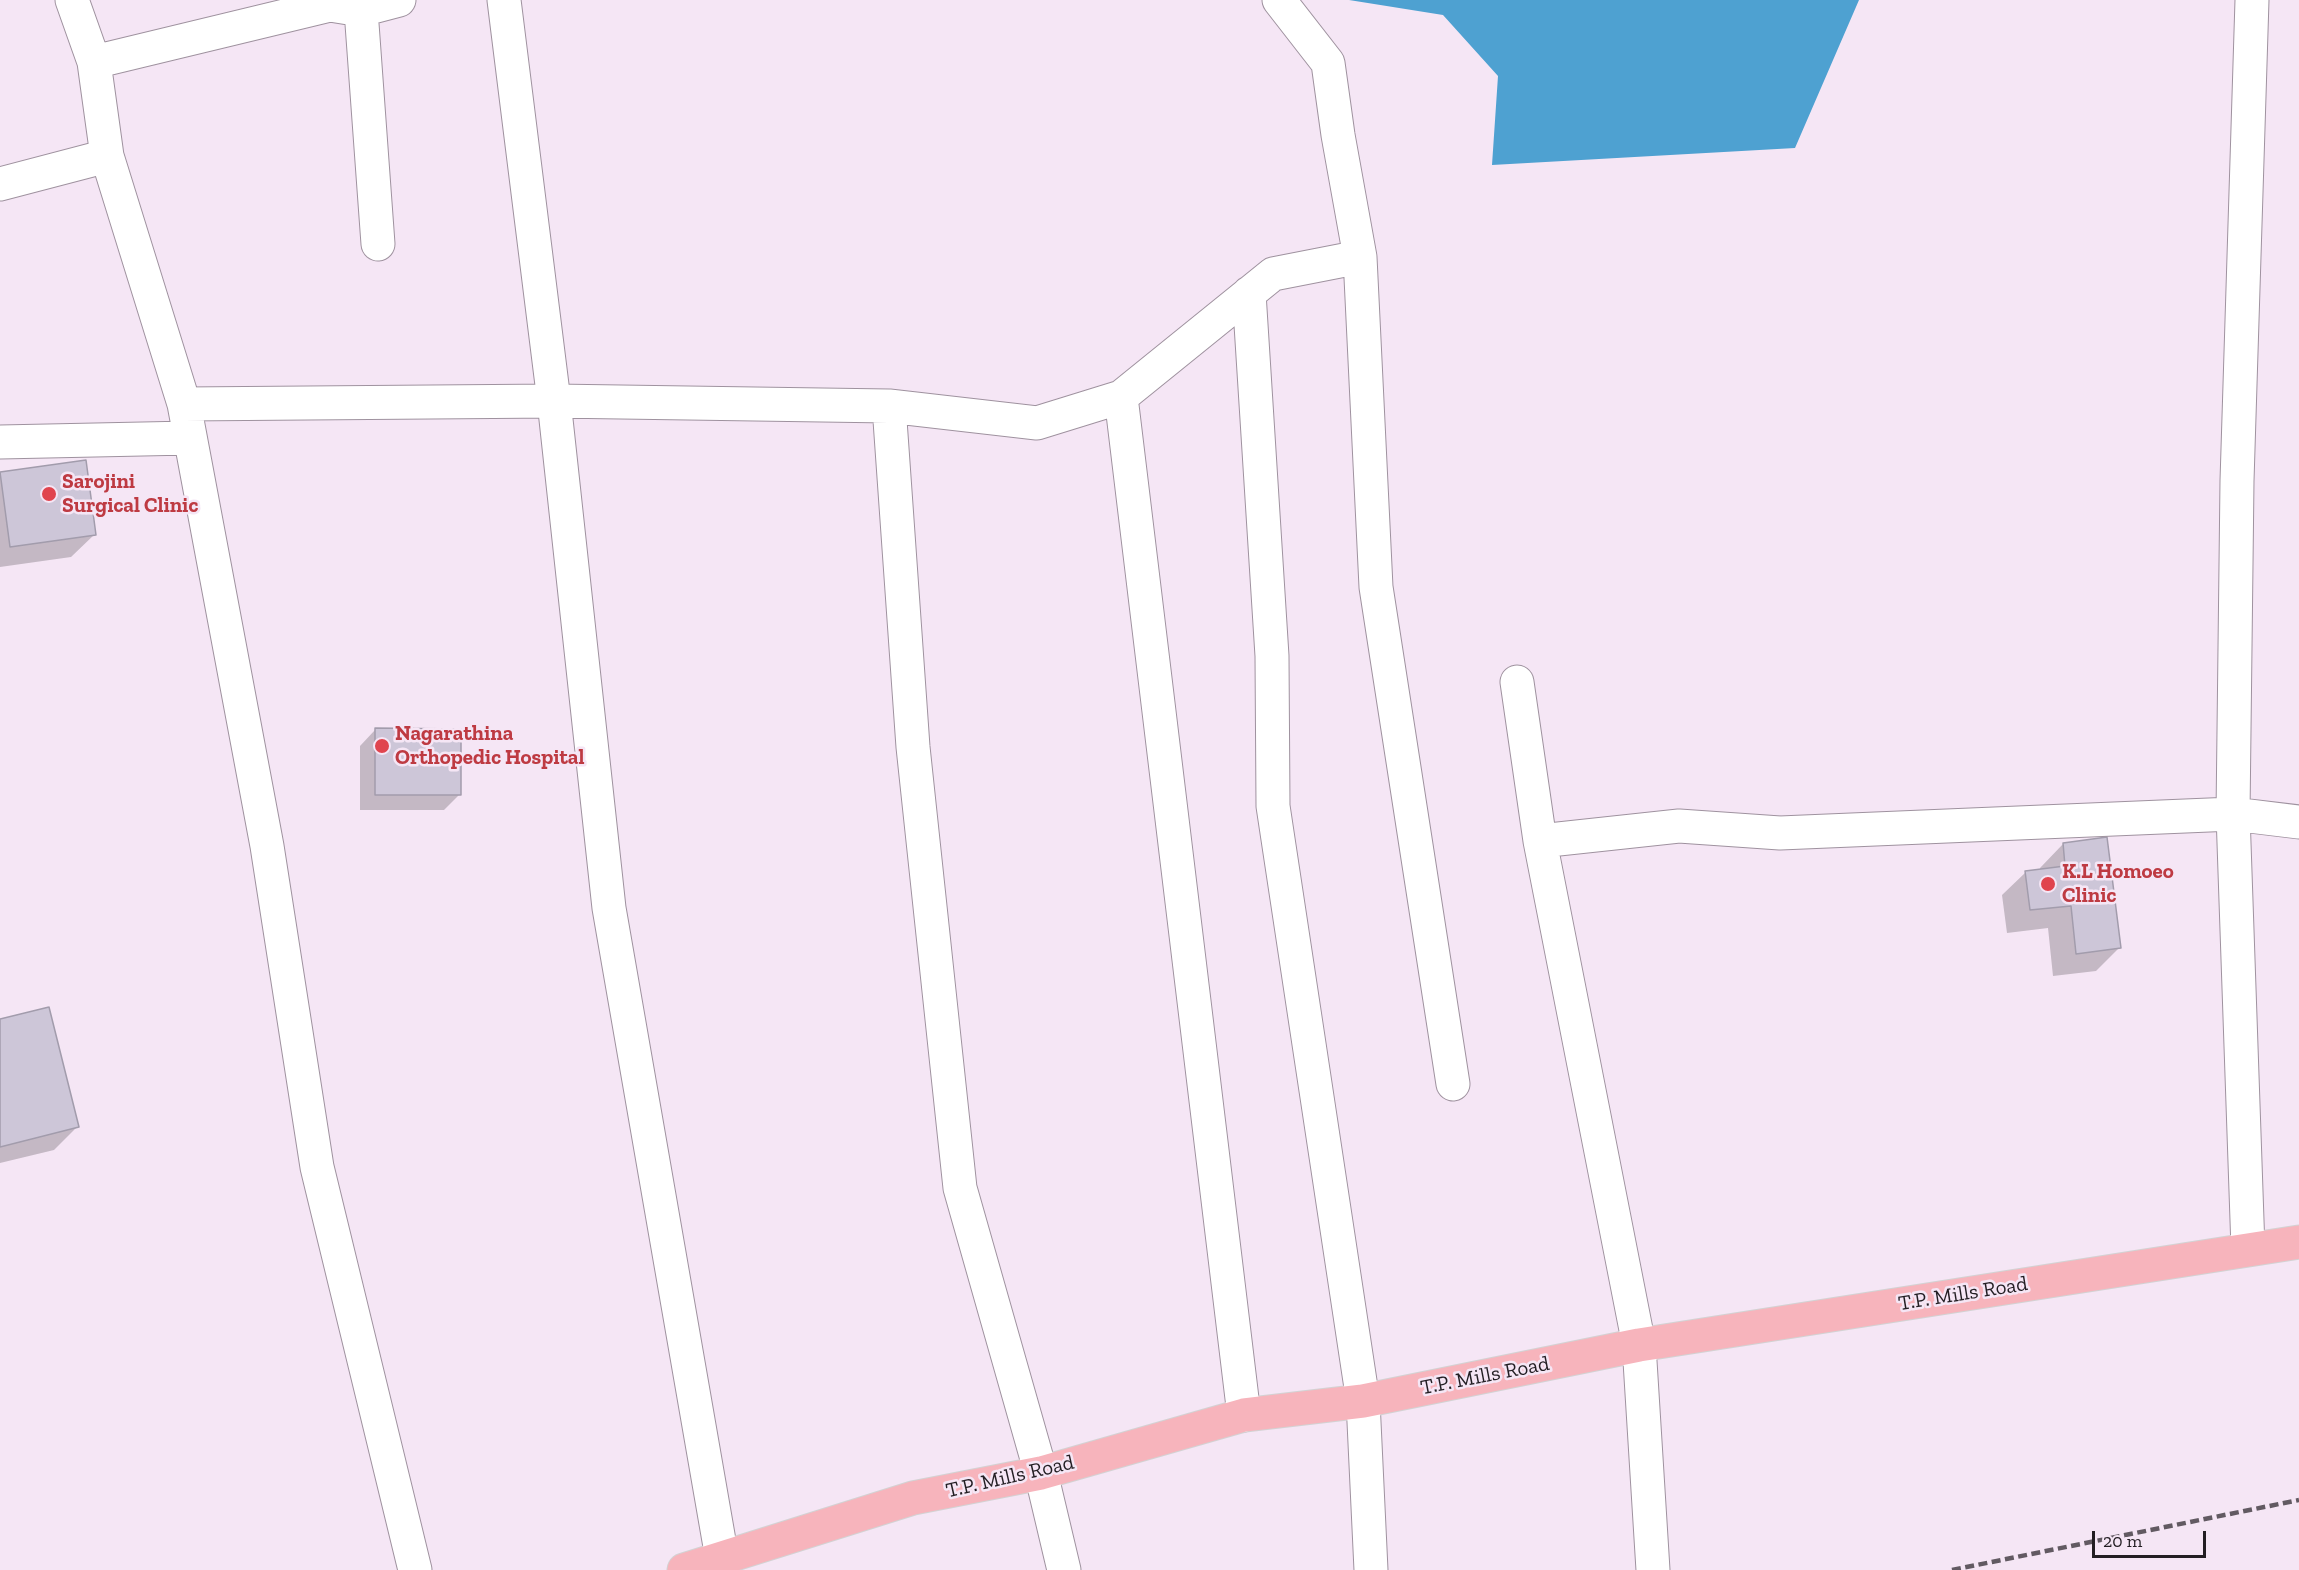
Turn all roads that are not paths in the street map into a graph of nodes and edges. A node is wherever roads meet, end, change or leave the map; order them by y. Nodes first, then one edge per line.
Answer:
1 (72, 0) edge
2 (399, 0) edge
3 (504, 0) edge
4 (1279, 0) edge
5 (2252, 0) edge
6 (361, 10) junction
7 (94, 62) junction
8 (107, 156) junction
9 (0, 184) edge
10 (378, 244) dead end
11 (1360, 257) junction
12 (1249, 293) junction
13 (1121, 397) junction
14 (554, 401) junction
15 (184, 404) junction
16 (889, 406) junction
17 (190, 438) junction
18 (0, 442) edge
19 (1516, 682) dead end
20 (2233, 814) junction
21 (2299, 822) edge
22 (1540, 841) junction
23 (1453, 1084) dead end
24 (2299, 1242) edge
25 (2248, 1249) junction
26 (1639, 1345) junction
27 (1363, 1401) junction
28 (1244, 1415) junction
29 (1041, 1473) junction
30 (722, 1558) junction
31 (415, 1570) edge
32 (684, 1570) edge
33 (1064, 1570) edge
34 (1371, 1570) edge
35 (1653, 1570) edge

1 - 7 street
2 - 6 street
3 - 14 street
4 - 11 street
5 - 20 street
6 - 7 street
6 - 10 street
7 - 8 street
8 - 9 street
8 - 15 street
11 - 12 street
11 - 23 street
12 - 13 street
12 - 27 street
13 - 16 street
13 - 28 street
14 - 15 street
14 - 16 street
14 - 30 street
15 - 17 street
16 - 29 street
17 - 18 street
17 - 31 street
19 - 22 street
20 - 21 street
20 - 22 street
20 - 25 street
22 - 26 street
24 - 25 main road, T.P. Mills Road
25 - 26 main road, T.P. Mills Road
26 - 27 main road, T.P. Mills Road
26 - 35 street
27 - 28 main road, T.P. Mills Road
27 - 34 street
28 - 29 main road, T.P. Mills Road
29 - 30 main road, T.P. Mills Road
29 - 33 street
30 - 32 main road, T.P. Mills Road

